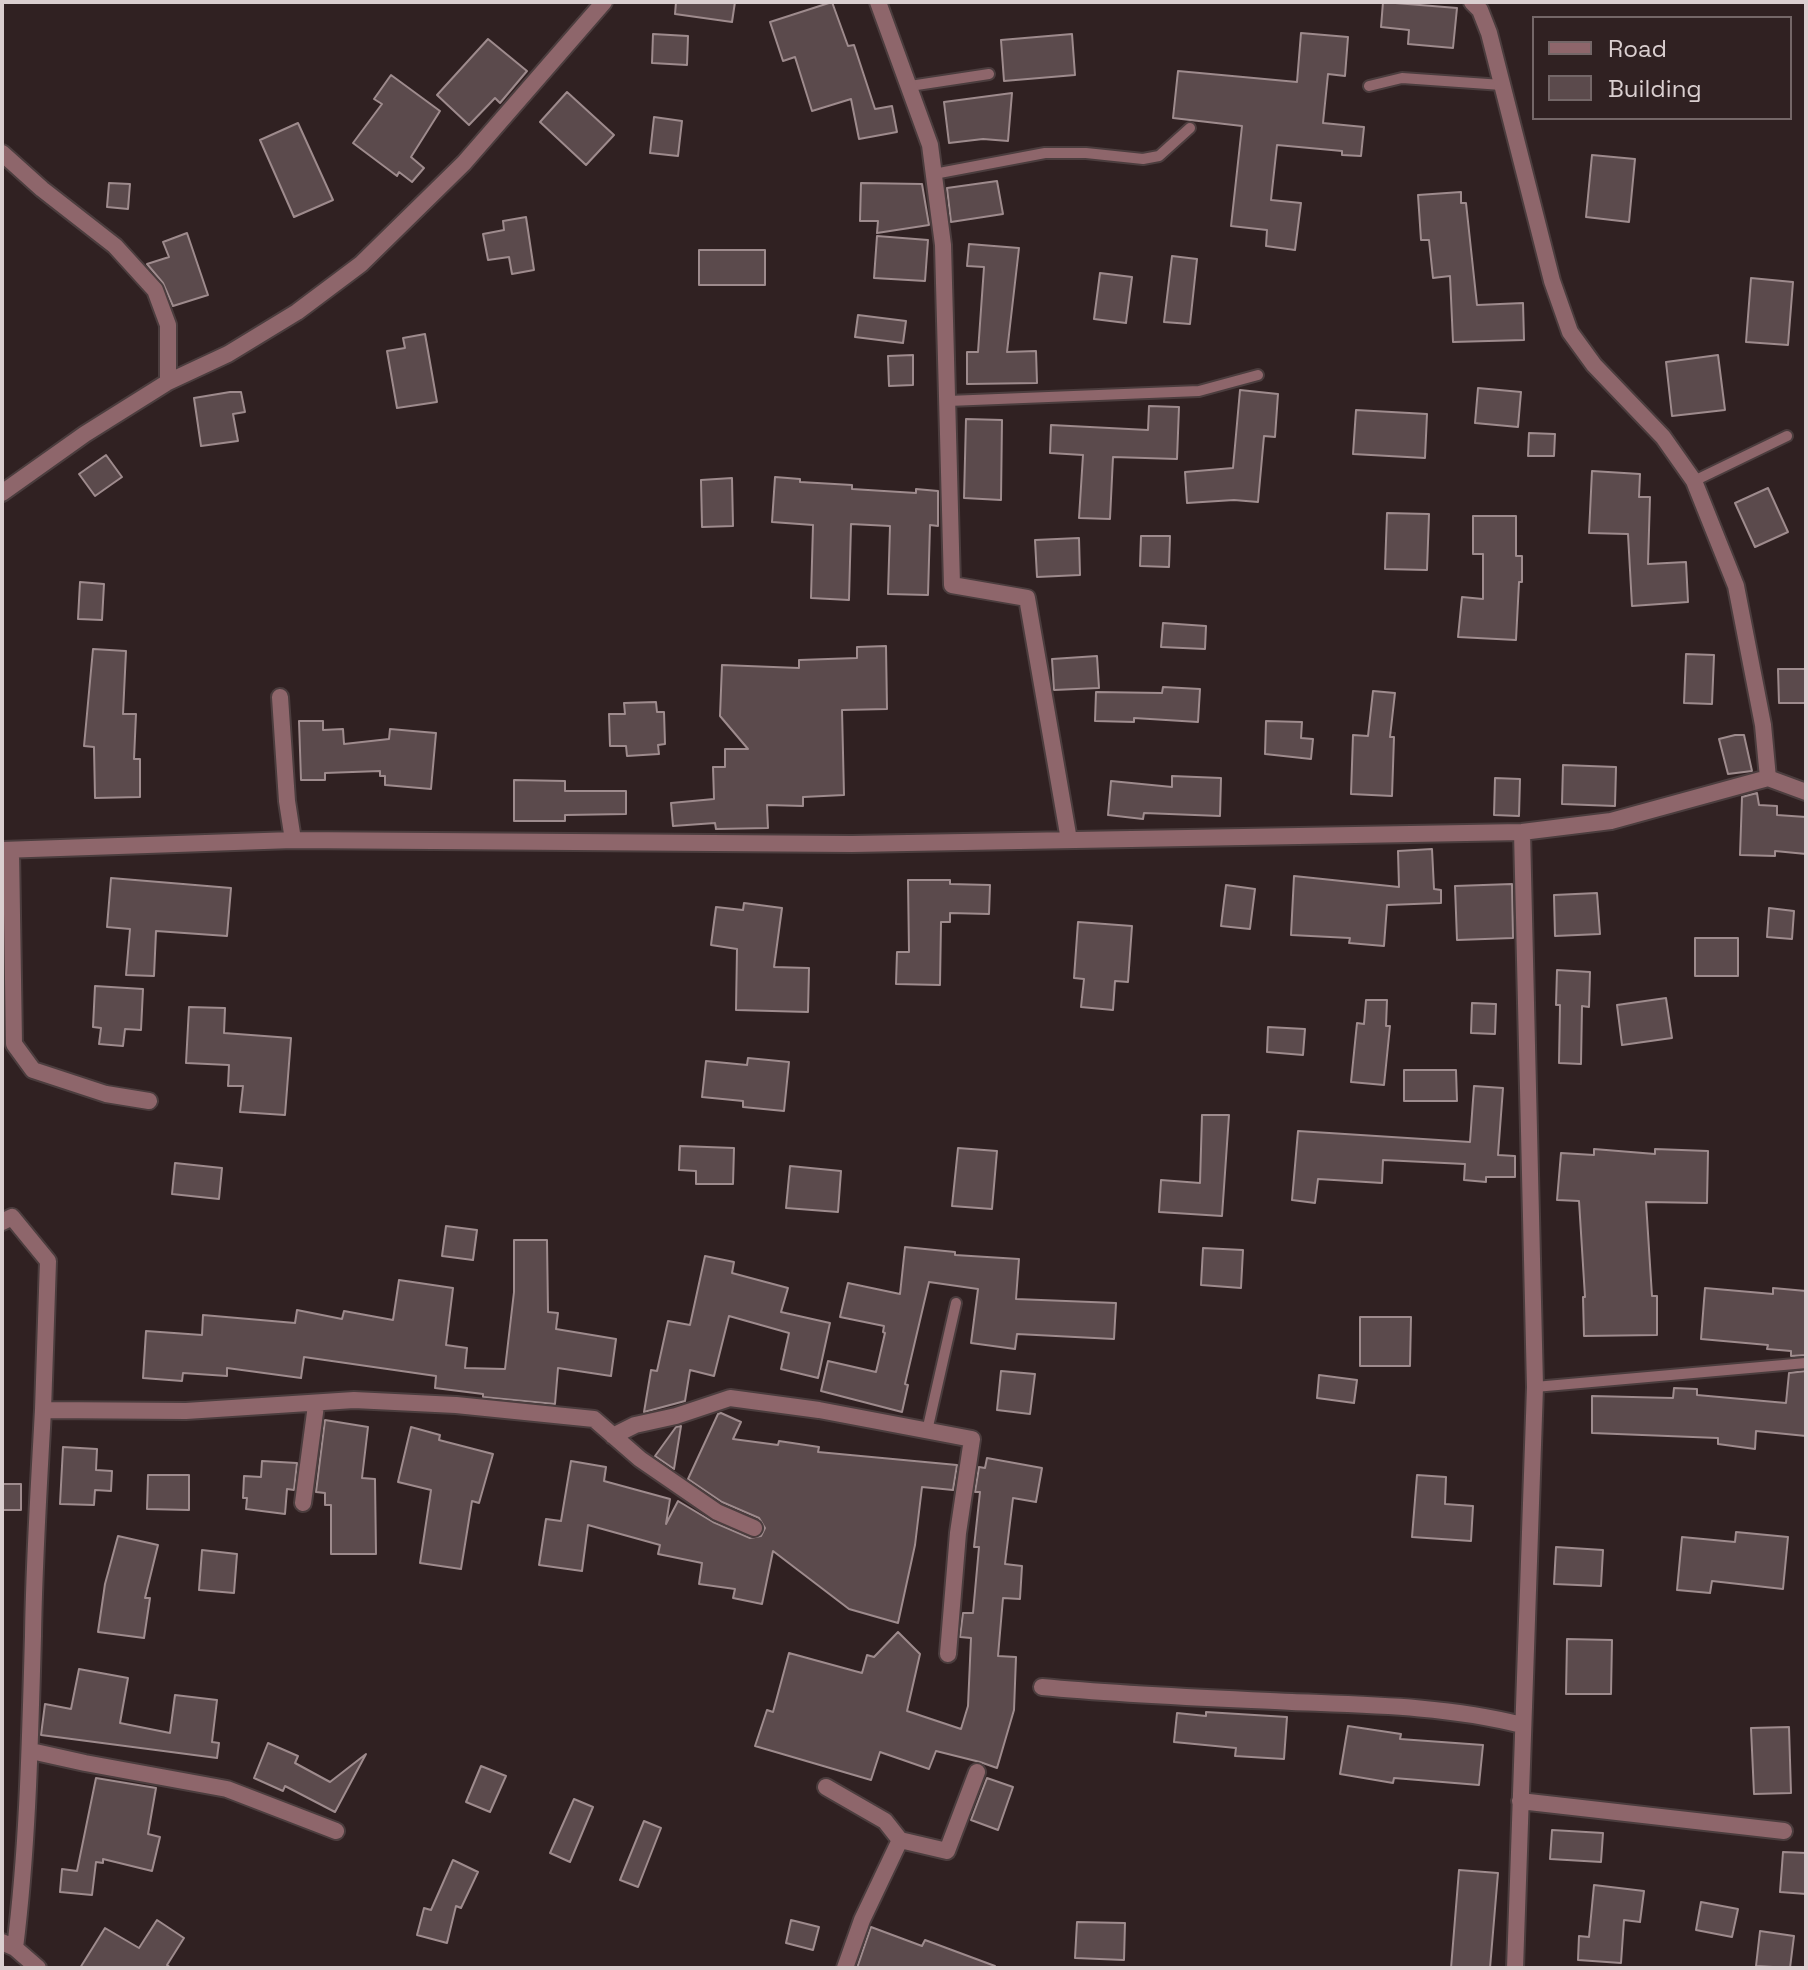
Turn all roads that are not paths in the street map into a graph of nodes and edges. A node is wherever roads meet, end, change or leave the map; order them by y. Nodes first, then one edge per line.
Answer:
1 (604, 2) edge
2 (878, 2) edge
3 (1472, 2) edge
4 (989, 74) dead end
5 (1502, 85) junction
6 (910, 86) junction
7 (1369, 86) dead end
8 (1190, 128) dead end
9 (2, 153) edge
10 (934, 174) junction
11 (1258, 375) dead end
12 (168, 382) junction
13 (948, 401) junction
14 (1787, 436) dead end
15 (1694, 481) junction
16 (2, 493) edge
17 (280, 697) dead end
18 (1768, 778) junction
19 (1806, 792) edge
20 (1522, 832) junction
21 (293, 840) junction
22 (1069, 840) junction
23 (7, 850) edge
24 (149, 1101) dead end
25 (2, 1222) edge
26 (956, 1303) dead end
27 (1806, 1363) edge
28 (1535, 1387) junction
29 (316, 1405) junction
30 (43, 1410) junction
31 (927, 1431) junction
32 (613, 1436) junction
33 (303, 1503) dead end
34 (754, 1528) dead end
35 (948, 1654) dead end
36 (1042, 1687) dead end
37 (1522, 1725) junction
38 (31, 1751) junction
39 (977, 1772) dead end
40 (826, 1787) dead end
41 (1520, 1801) junction
42 (336, 1831) dead end
43 (1784, 1831) dead end
44 (900, 1840) junction
45 (8, 1945) edge
46 (38, 1968) edge
47 (845, 1968) edge
48 (1515, 1968) edge

1 - 12 street
2 - 6 street
3 - 5 street
4 - 6 lane
5 - 7 lane
5 - 15 street
6 - 10 street
8 - 10 lane
9 - 12 street
10 - 13 street
11 - 13 lane
12 - 16 street
13 - 22 street
14 - 15 lane
15 - 18 street
17 - 21 street
18 - 19 street
18 - 20 street
20 - 22 street
20 - 28 street
21 - 22 street
21 - 23 street
23 - 24 street
25 - 30 street
26 - 31 lane
27 - 28 lane
28 - 37 street
29 - 30 street
29 - 32 street
29 - 33 street
30 - 38 street
31 - 32 street
31 - 35 street
32 - 34 street
36 - 37 street
37 - 41 street
38 - 42 street
38 - 45 street
39 - 44 street
40 - 44 street
41 - 43 street
41 - 48 street
44 - 47 street
45 - 46 street

